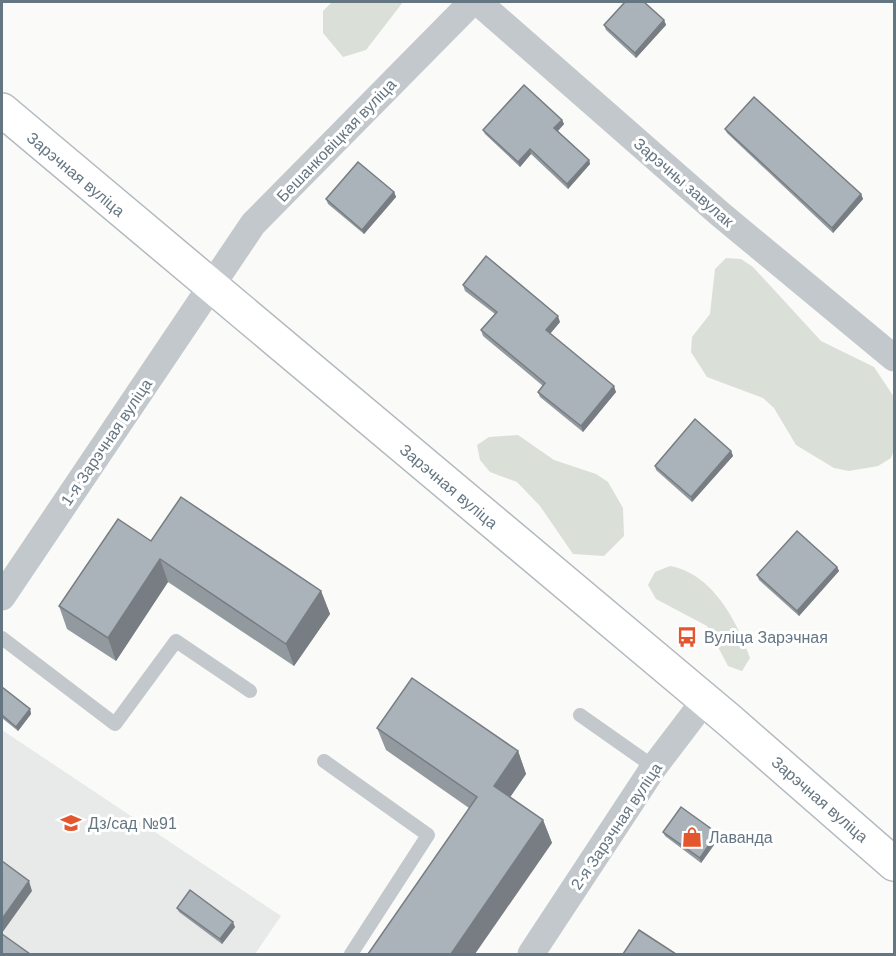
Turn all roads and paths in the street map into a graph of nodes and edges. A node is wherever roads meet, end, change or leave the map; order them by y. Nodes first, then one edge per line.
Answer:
1 (472, 2) edge
2 (478, 2) edge
3 (2, 110) edge
4 (211, 288) junction
5 (894, 358) edge
6 (2, 597) edge
7 (2, 638) edge
8 (250, 691) dead end
9 (705, 700) junction
10 (580, 715) dead end
11 (324, 760) dead end
12 (654, 767) junction
13 (894, 864) edge
14 (351, 954) edge
15 (531, 954) edge

1 - 4 street, Бешанковіцкая вуліца
2 - 5 street, Зарэчны завулак
3 - 4 street, Зарэчная вуліца
4 - 6 street, 1-я Зарэчная вуліца
4 - 9 street, Зарэчная вуліца
7 - 8 lane
9 - 12 street, 2-я Зарэчная вуліца
9 - 13 street, Зарэчная вуліца
10 - 12 lane
11 - 14 lane
12 - 15 street, 2-я Зарэчная вуліца

